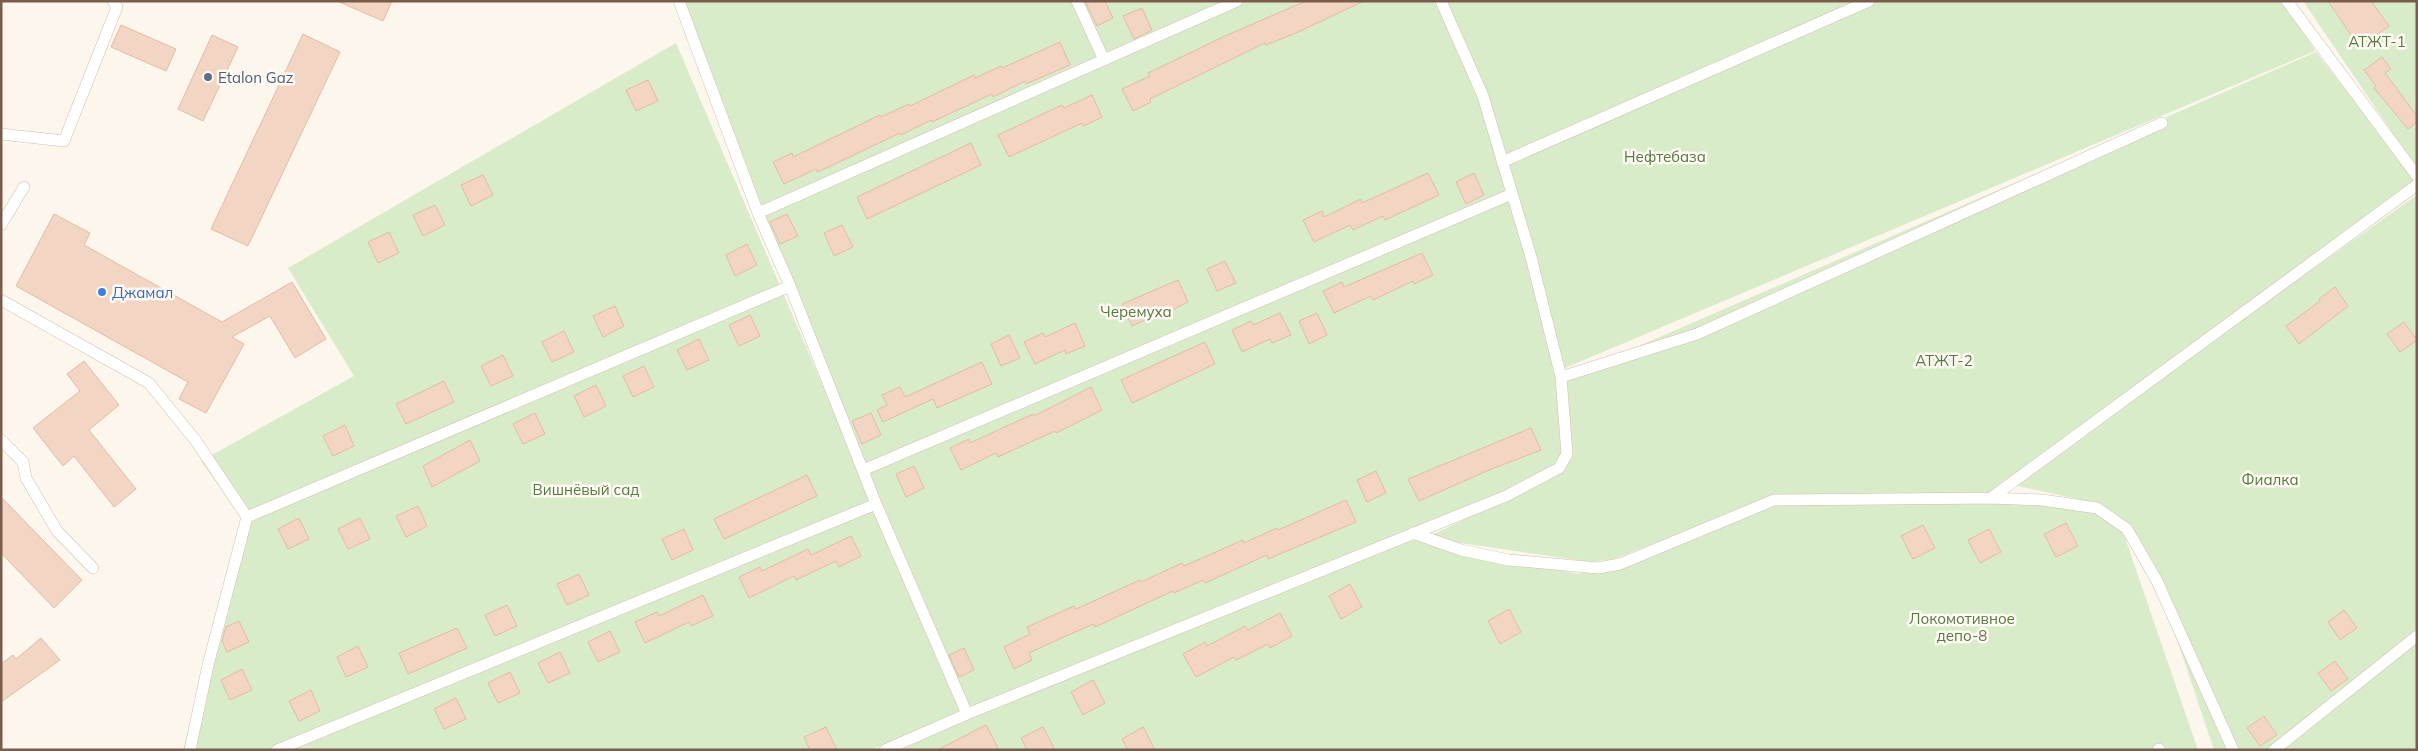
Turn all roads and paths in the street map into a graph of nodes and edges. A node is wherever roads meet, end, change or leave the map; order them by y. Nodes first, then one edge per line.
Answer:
1 (113, 1) edge
2 (679, 1) edge
3 (1077, 1) edge
4 (1237, 1) edge
5 (1441, 1) edge
6 (1869, 1) edge
7 (2287, 1) edge
8 (1104, 60) junction
9 (2162, 123) dead end
10 (1, 134) edge
11 (1502, 162) junction
12 (2417, 176) edge
13 (2417, 185) edge
14 (24, 187) dead end
15 (1512, 194) junction
16 (758, 213) junction
17 (1, 226) edge
18 (790, 286) junction
19 (1, 300) edge
20 (1561, 377) junction
21 (1, 440) edge
22 (863, 470) junction
23 (1991, 498) junction
24 (876, 504) junction
25 (247, 517) junction
26 (1413, 533) junction
27 (94, 568) dead end
28 (2417, 636) edge
29 (967, 714) junction
30 (190, 750) edge
31 (277, 750) edge
32 (884, 750) edge
33 (2233, 750) edge
34 (2274, 750) edge

1 - 10 lane
2 - 16 lane
3 - 8 lane
4 - 8 lane
5 - 11 lane
6 - 11 lane
7 - 12 lane
8 - 16 lane
9 - 20 lane
11 - 15 lane
13 - 23 lane
14 - 17 lane
15 - 20 lane
15 - 22 lane
16 - 18 lane
18 - 22 lane
18 - 25 lane
19 - 25 lane
20 - 26 lane
21 - 27 lane
22 - 24 lane
23 - 26 lane
23 - 33 lane
24 - 29 lane
24 - 31 lane
25 - 30 lane
26 - 29 lane
28 - 34 lane
29 - 32 lane

